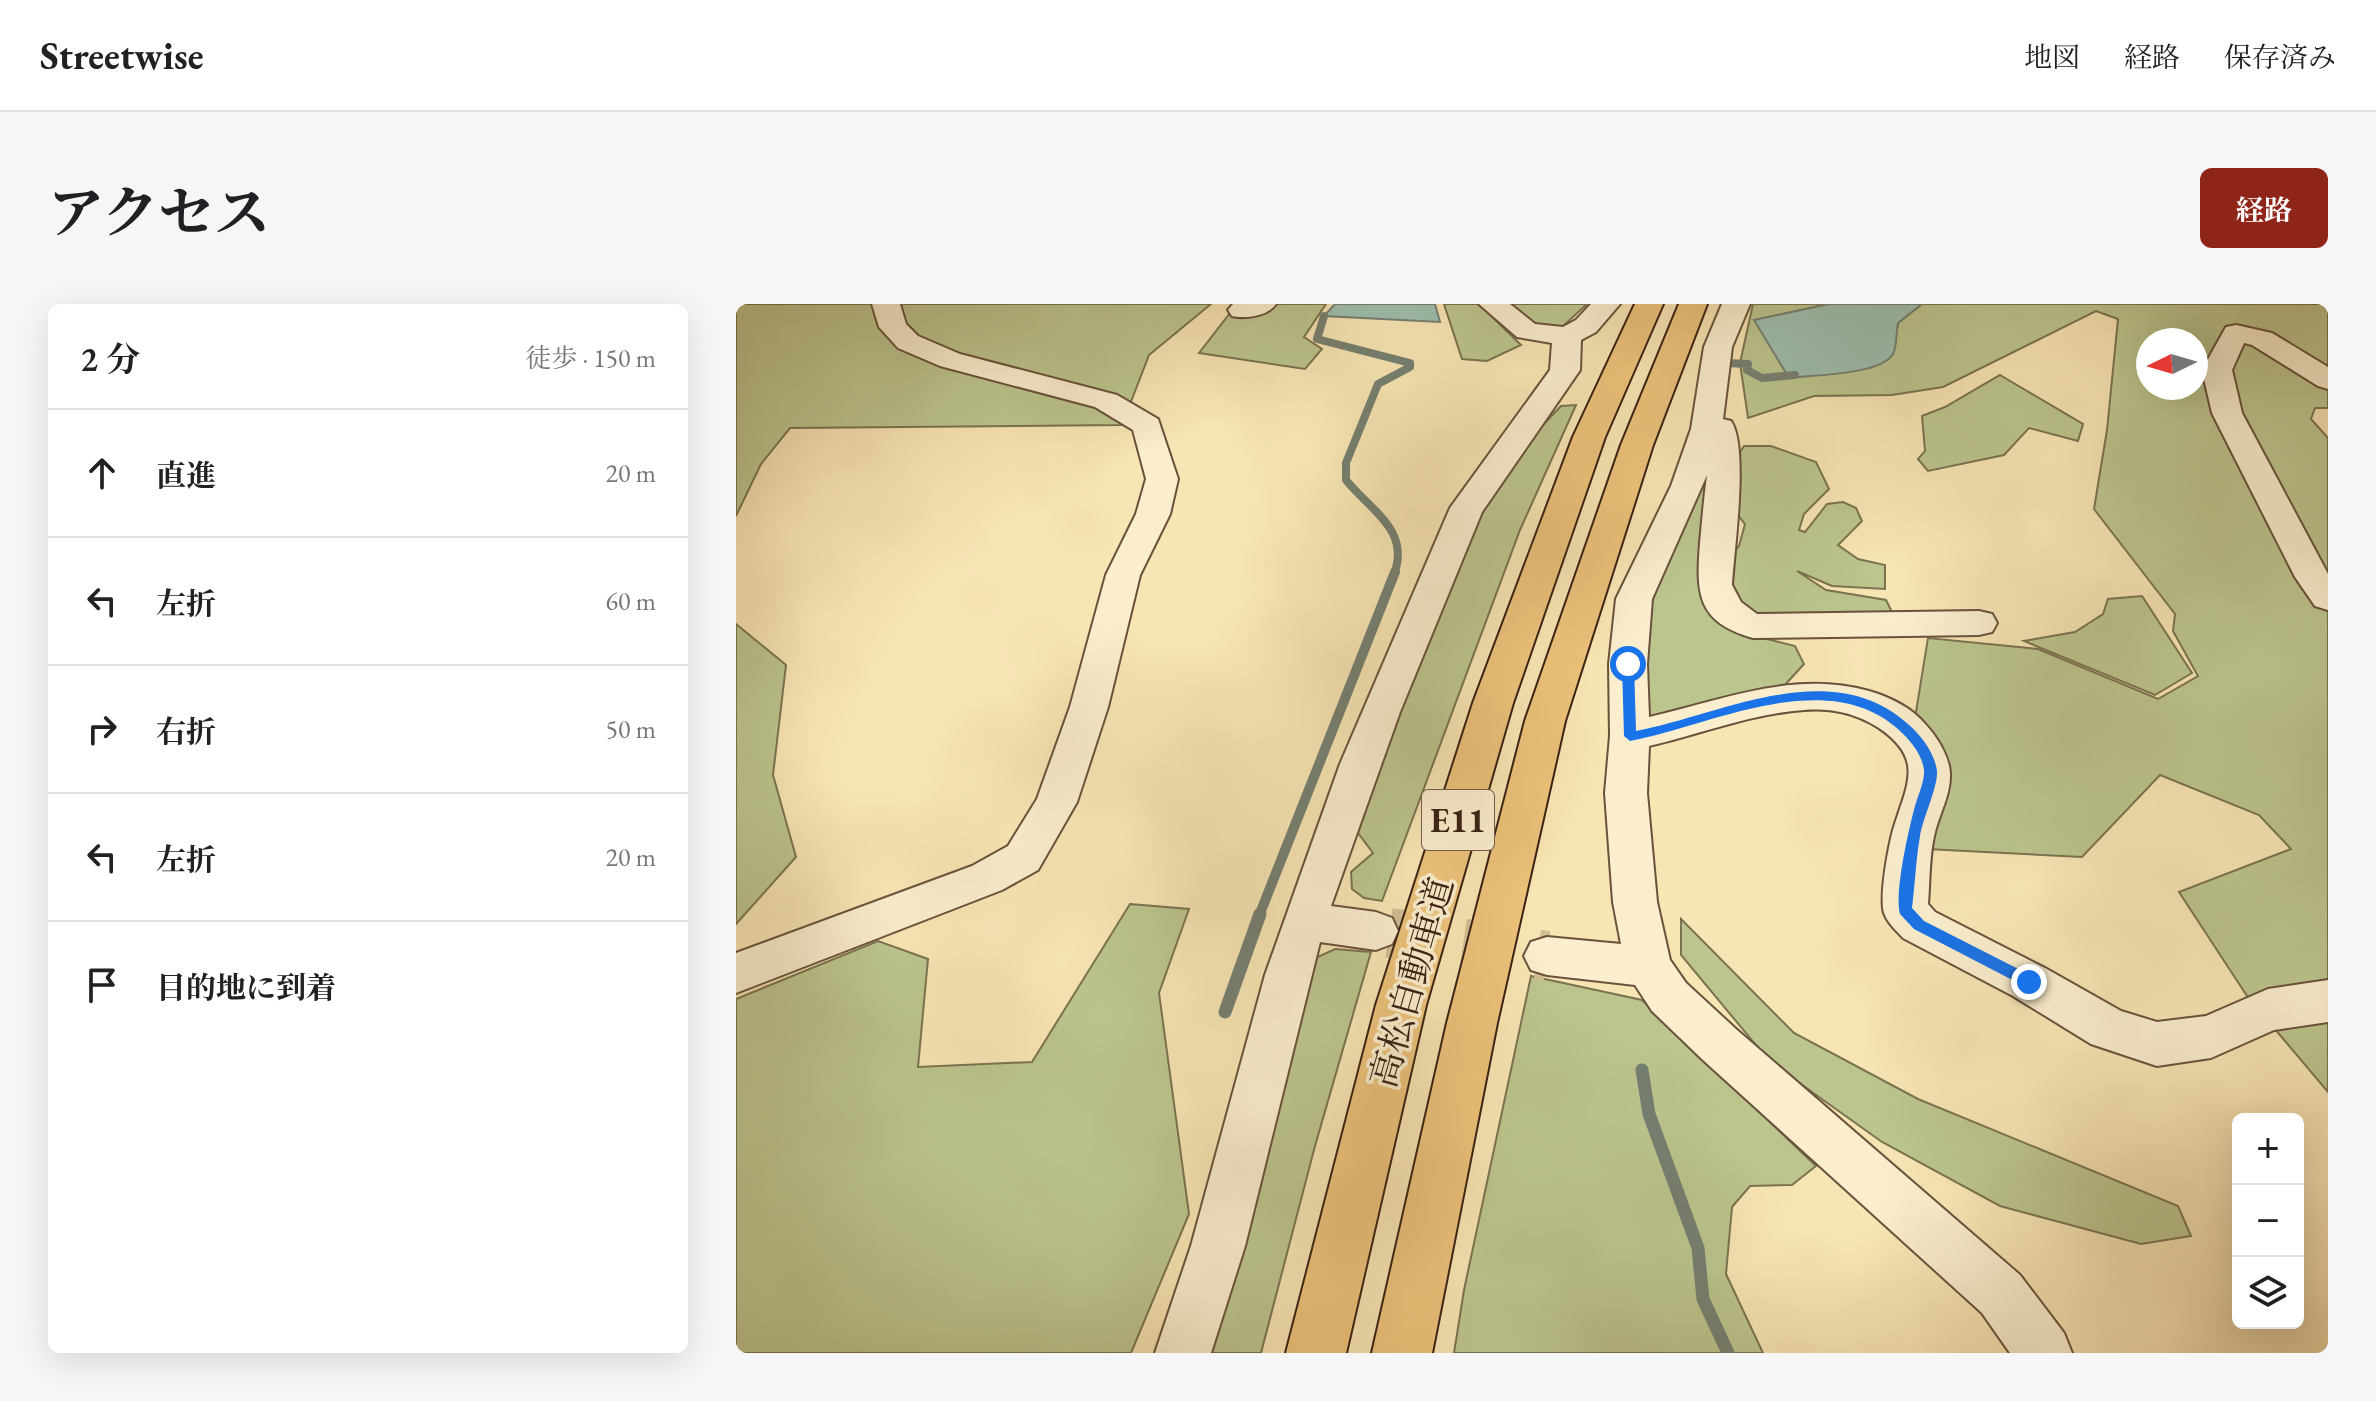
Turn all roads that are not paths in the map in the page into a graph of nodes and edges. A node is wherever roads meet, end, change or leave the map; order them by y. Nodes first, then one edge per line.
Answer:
1 (886, 304) edge
2 (1493, 304) edge
3 (1606, 304) edge
4 (1649, 304) edge
5 (1693, 304) edge
6 (1736, 304) edge
7 (1567, 336) junction
8 (2328, 380) edge
9 (1707, 426) junction
10 (2328, 598) edge
11 (1979, 623) dead end
12 (1630, 736) junction
13 (1304, 921) junction
14 (1376, 931) tunnel mouth
15 (1547, 956) tunnel mouth
16 (1648, 967) junction
17 (736, 973) edge
18 (2328, 1001) edge
19 (1183, 1353) edge
20 (1316, 1353) edge
21 (1402, 1353) edge
22 (2044, 1353) edge

1 - 17 street
2 - 7 street
3 - 7 street
4 - 20 highway, 高松自動車道 / E11
5 - 21 highway, 高松自動車道 / E11
6 - 9 street
7 - 13 street
8 - 10 street
9 - 11 street
9 - 12 street
12 - 16 street
12 - 18 street
13 - 14 street
13 - 19 street
15 - 16 street
16 - 22 street

